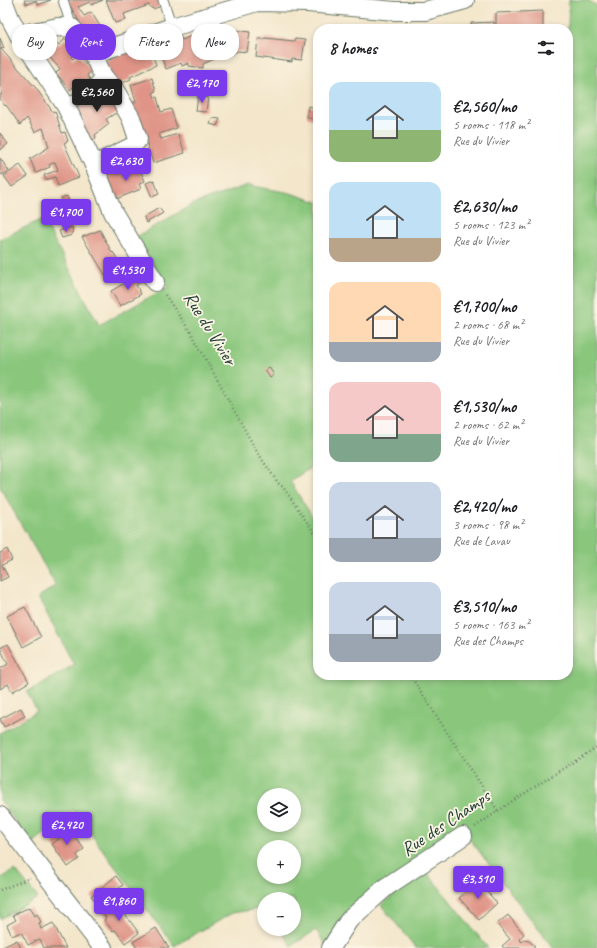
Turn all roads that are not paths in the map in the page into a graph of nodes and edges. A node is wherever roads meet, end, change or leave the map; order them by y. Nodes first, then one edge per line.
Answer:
1 (3, 0) edge
2 (63, 0) edge
3 (163, 0) edge
4 (465, 0) edge
5 (5, 19) edge
6 (71, 24) edge
7 (171, 24) edge
8 (182, 24) edge
9 (12, 27) edge
10 (36, 60) edge
11 (96, 60) edge
12 (103, 76) junction
13 (66, 106) junction
14 (94, 165) junction
15 (155, 282) road end
16 (0, 816) edge
17 (463, 836) road end
18 (103, 948) edge
19 (331, 948) edge

1 - 5 street
2 - 6 lane
3 - 7 lane
4 - 8 street
5 - 9 street
10 - 13 street
11 - 12 street
12 - 13 lane
12 - 14 street
13 - 14 street
14 - 15 street
16 - 18 street
17 - 19 street, Rue des Champs

